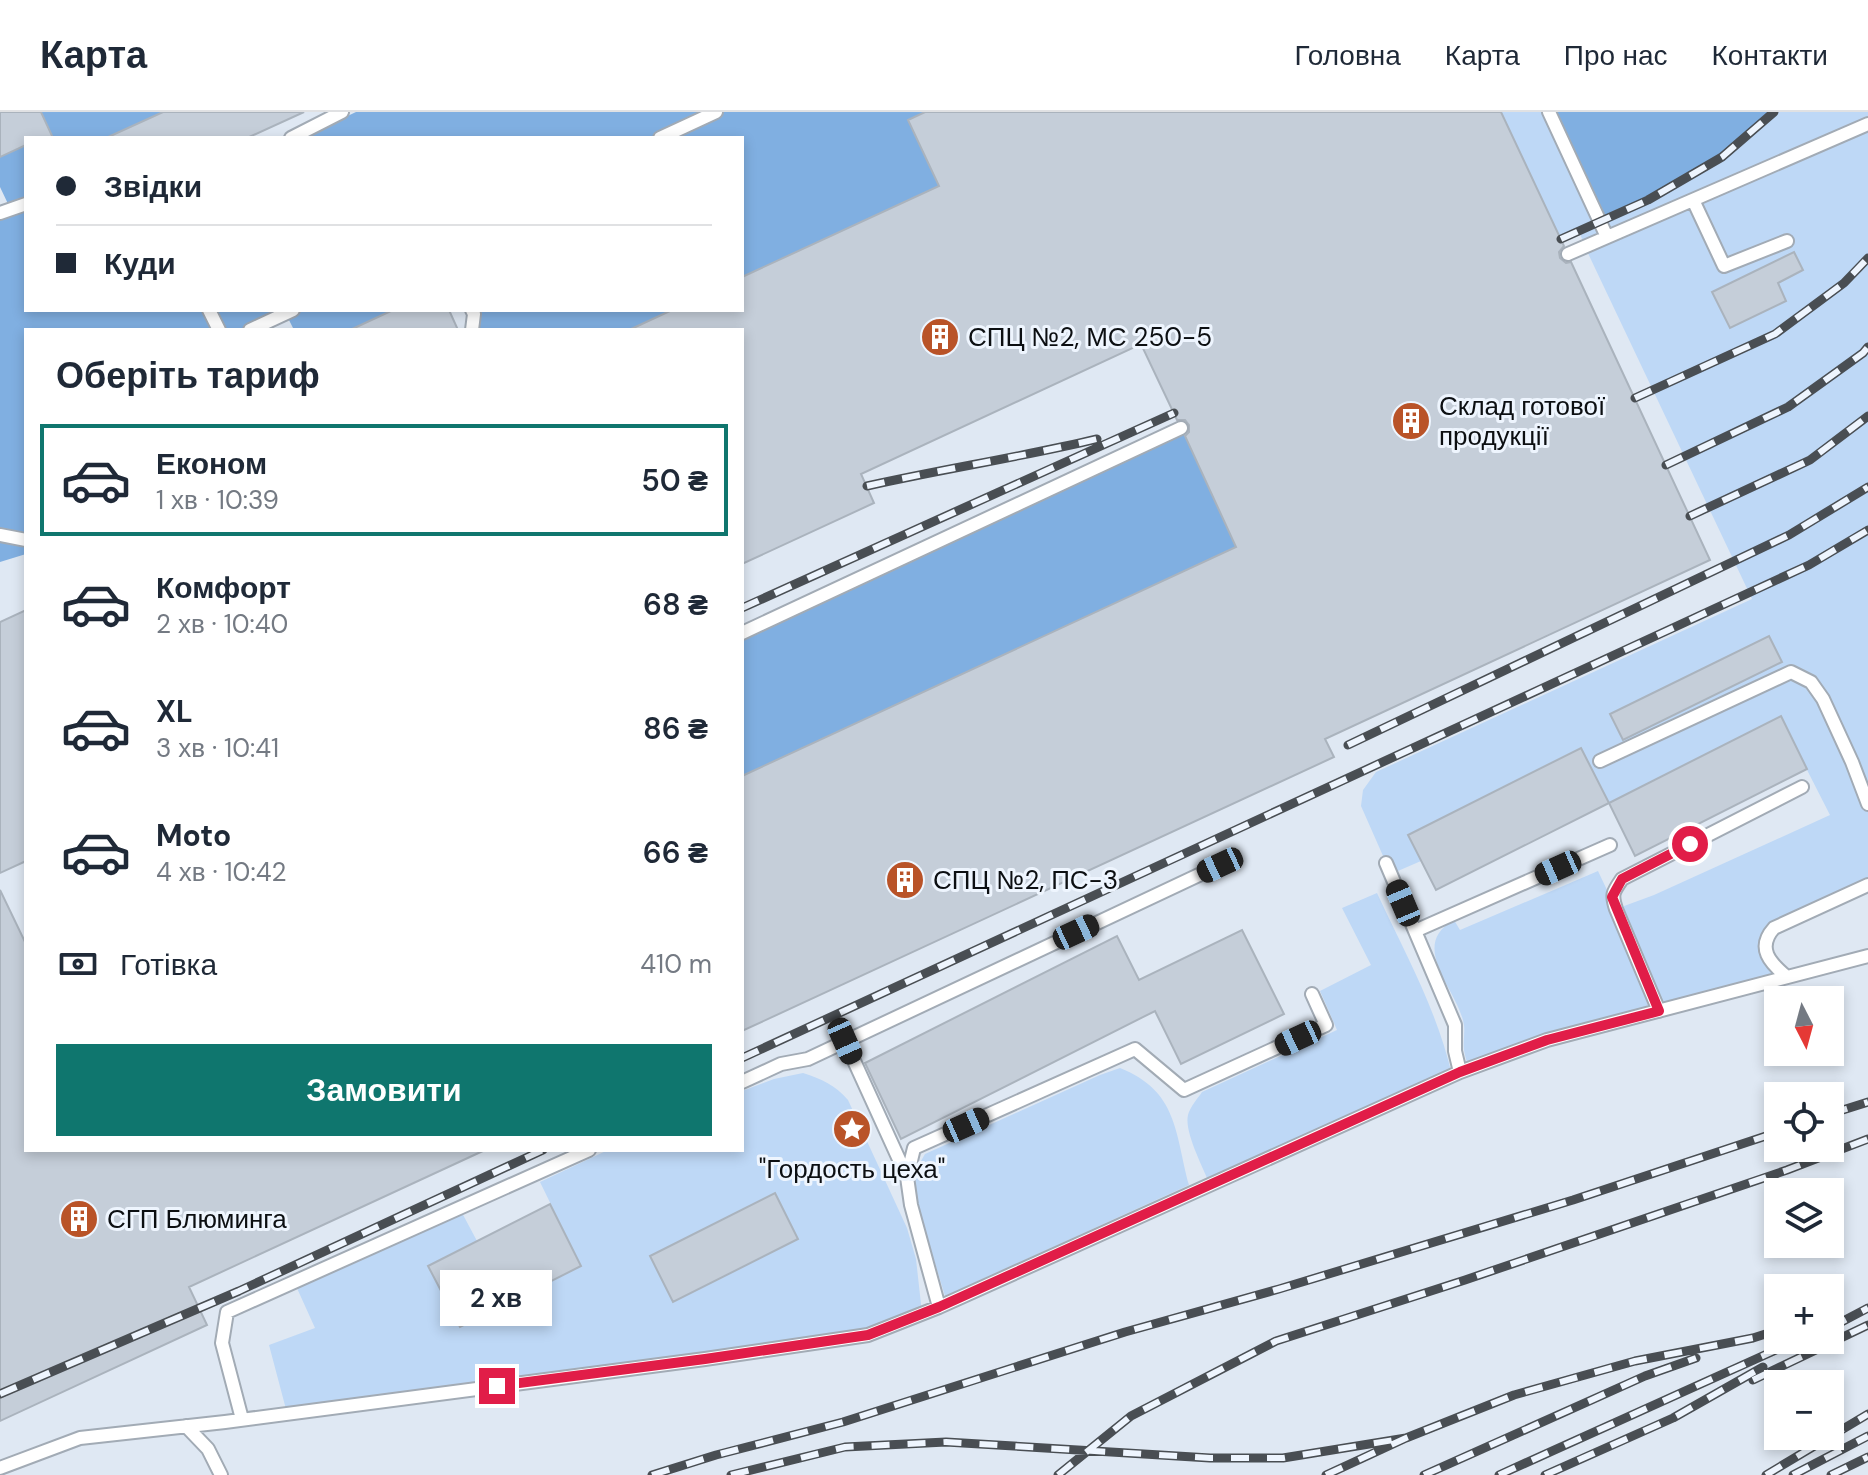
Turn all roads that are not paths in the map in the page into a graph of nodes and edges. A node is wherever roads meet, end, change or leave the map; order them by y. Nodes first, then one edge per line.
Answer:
1 (342, 112) edge
2 (716, 112) edge
3 (1549, 112) edge
4 (1868, 124) edge
5 (295, 136) edge
6 (664, 136) edge
7 (1693, 200) junction
8 (24, 204) edge
9 (0, 213) edge
10 (1607, 237) junction
11 (1787, 241) dead end
12 (1568, 254) dead end
13 (289, 312) edge
14 (254, 328) edge
15 (1181, 428) dead end
16 (0, 535) edge
17 (24, 540) edge
18 (744, 632) edge
19 (1600, 761) dead end
20 (1802, 787) dead end
21 (1868, 804) edge
22 (1610, 845) dead end
23 (1386, 863) dead end
24 (1220, 865) dead end
25 (1868, 885) edge
26 (1415, 931) junction
27 (1868, 956) edge
28 (1787, 977) junction
29 (1312, 994) dead end
30 (1659, 1011) junction
31 (845, 1041) junction
32 (1460, 1072) junction
33 (744, 1081) edge
34 (585, 1152) edge
35 (907, 1177) junction
36 (939, 1307) junction
37 (242, 1419) junction
38 (186, 1426) junction
39 (0, 1468) edge
40 (221, 1475) edge

1 - 5 lane
2 - 6 lane
3 - 10 lane
4 - 7 lane
7 - 10 lane
7 - 11 lane
8 - 9 lane
10 - 12 lane
13 - 14 lane
15 - 18 lane
16 - 17 lane
19 - 21 lane
20 - 30 lane
22 - 26 lane
23 - 26 lane
24 - 31 lane
25 - 28 lane
26 - 32 lane
27 - 28 lane
28 - 30 lane
29 - 35 lane
30 - 32 lane
31 - 33 lane
31 - 35 lane
32 - 36 lane
34 - 37 lane
35 - 36 lane
36 - 37 lane
37 - 38 lane
38 - 39 lane
38 - 40 lane

